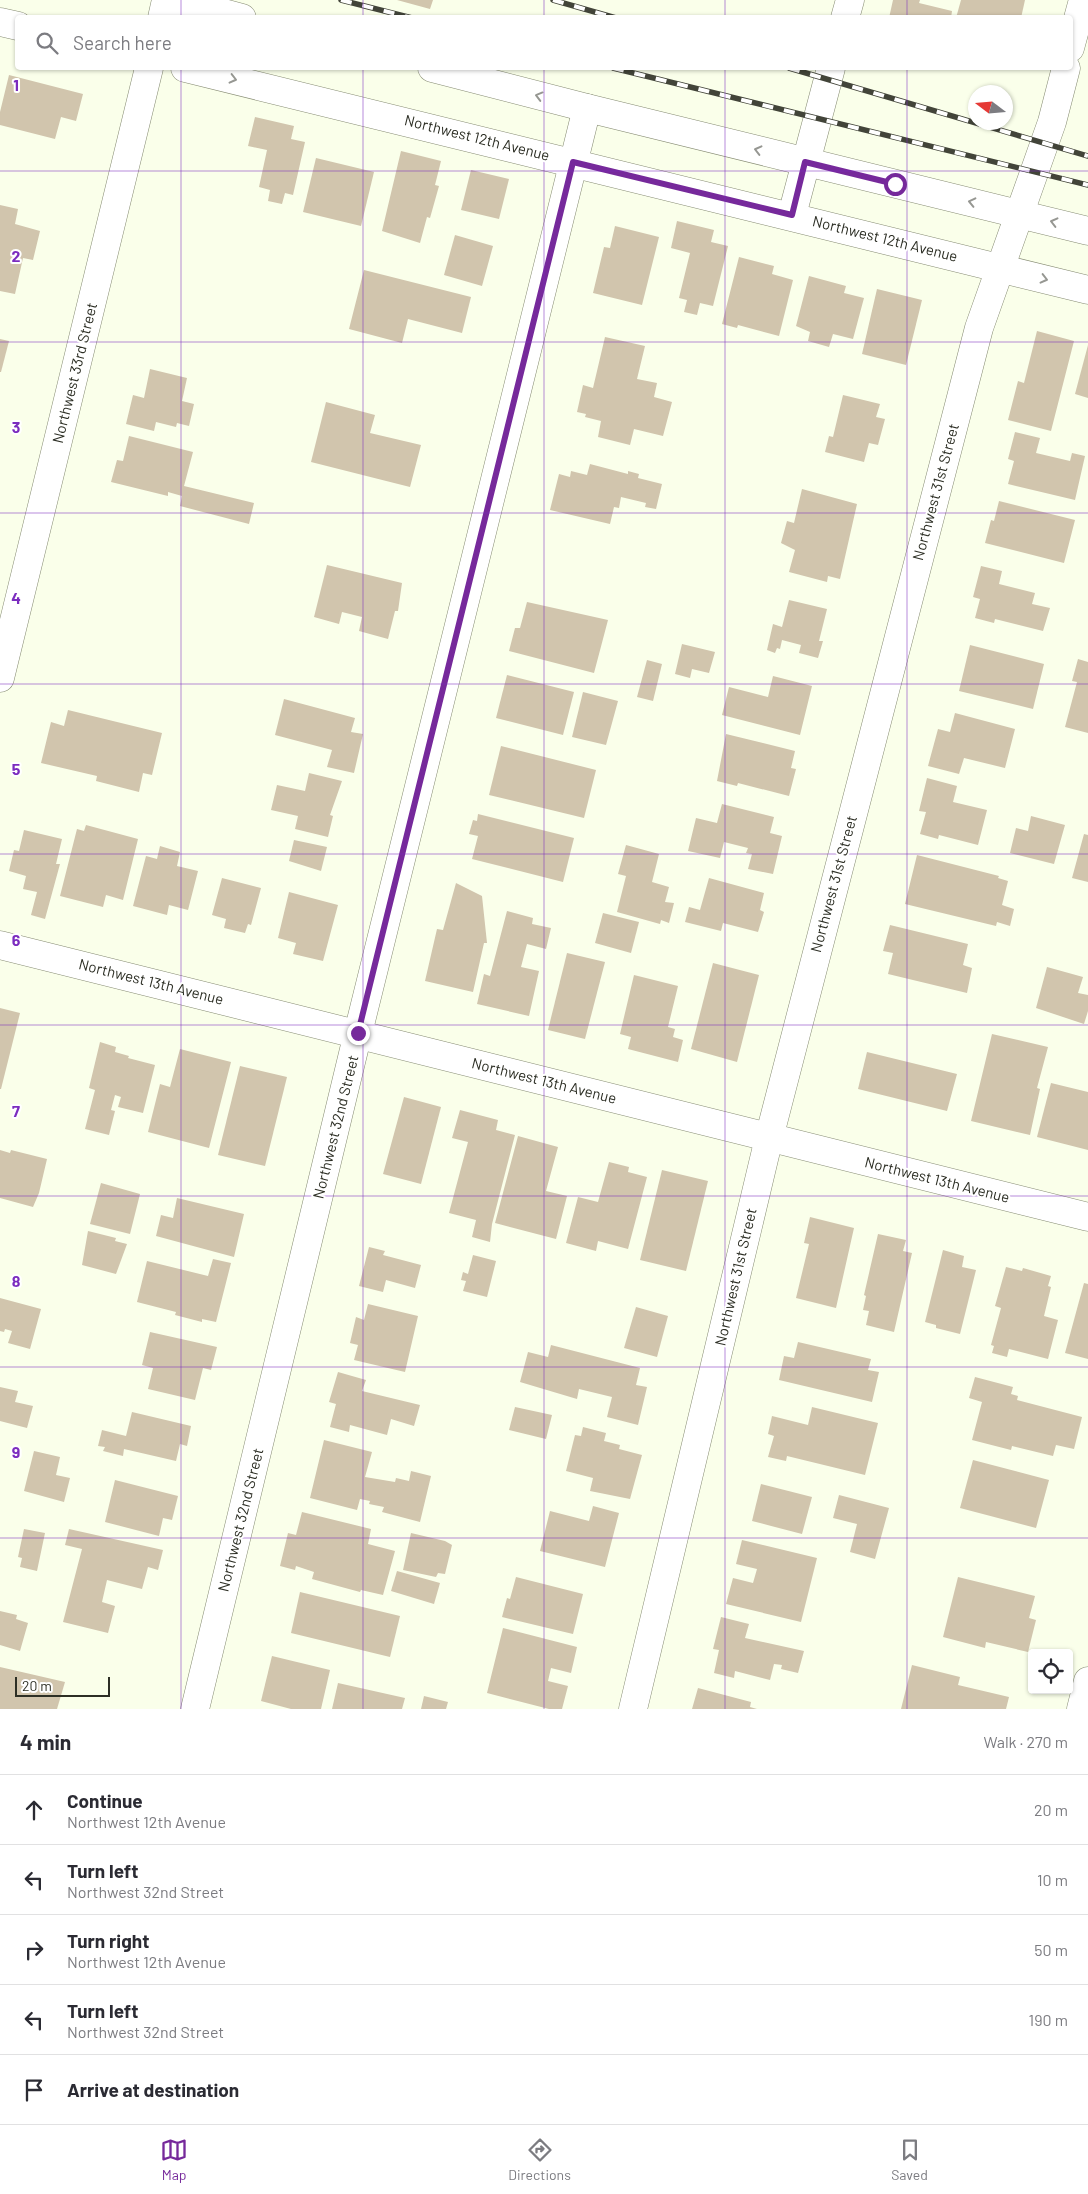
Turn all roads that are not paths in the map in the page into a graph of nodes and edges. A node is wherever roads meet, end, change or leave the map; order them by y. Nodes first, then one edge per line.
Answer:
1 (166, 0) edge
2 (175, 0) edge
3 (850, 0) edge
4 (1083, 0) edge
5 (163, 15) edge
6 (231, 15) edge
7 (846, 15) edge
8 (0, 22) edge
9 (15, 25) edge
10 (1073, 37) edge
11 (149, 70) edge
12 (194, 70) edge
13 (440, 70) edge
14 (830, 70) edge
15 (1065, 70) edge
16 (587, 108) junction
17 (573, 162) junction
18 (805, 162) junction
19 (1019, 213) junction
20 (792, 215) junction
21 (1088, 231) edge
22 (999, 268) junction
23 (1088, 290) edge
24 (0, 678) edge
25 (0, 945) edge
26 (358, 1033) junction
27 (768, 1138) junction
28 (1088, 1217) edge
29 (1088, 1681) edge
30 (195, 1709) edge
31 (633, 1709) edge
32 (1081, 1709) edge

1 - 5 street
2 - 6 street
3 - 7 street
4 - 10 street
8 - 9 street
11 - 24 street, Northwest 33rd Street
12 -> 17 street, Northwest 12th Avenue
16 -> 13 street
14 - 18 street
15 - 19 street, Northwest 31st Street
16 - 17 street, Northwest 32nd Street
18 -> 16 street
17 - 20 street, Northwest 12th Avenue
17 - 26 street, Northwest 32nd Street
19 -> 18 street
18 - 20 street
21 -> 19 street
19 - 22 street, Northwest 31st Street
20 - 22 street, Northwest 12th Avenue
22 -> 23 street, Northwest 12th Avenue
22 - 27 street, Northwest 31st Street
25 - 26 street, Northwest 13th Avenue
26 - 27 street, Northwest 13th Avenue
26 - 30 street, Northwest 32nd Street
27 - 28 street, Northwest 13th Avenue
27 - 31 street, Northwest 31st Street
29 - 32 street

